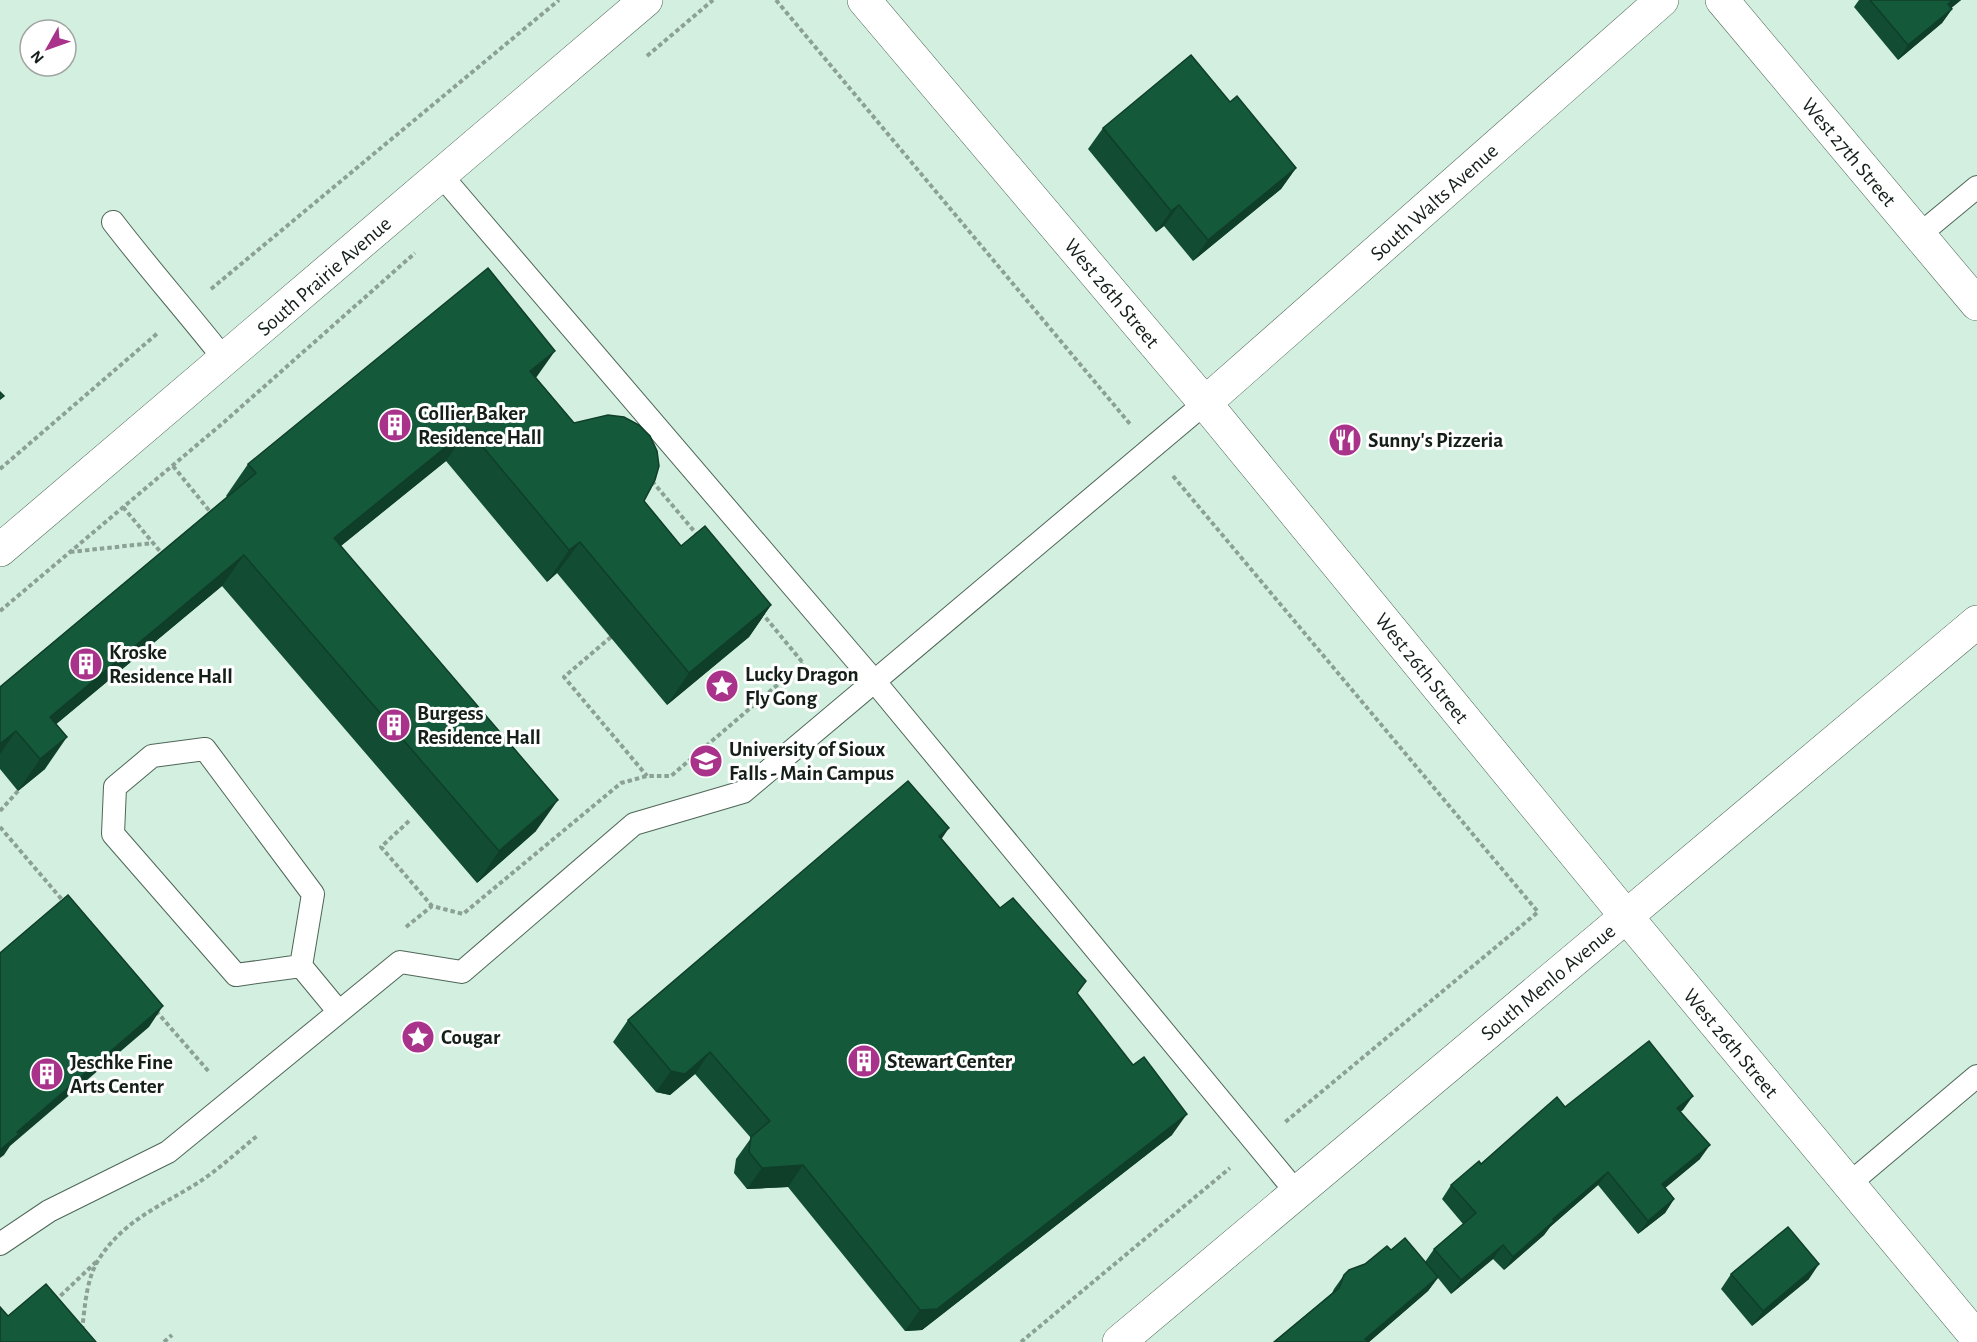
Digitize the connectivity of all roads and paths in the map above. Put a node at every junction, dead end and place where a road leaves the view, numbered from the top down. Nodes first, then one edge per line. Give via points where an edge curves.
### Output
1 (559, 0) edge
2 (646, 0) edge
3 (713, 0) edge
4 (864, 0) edge
5 (1662, 0) edge
6 (1722, 0) edge
7 (640, 61) dead end
8 (441, 175) junction
9 (1977, 187) edge
10 (113, 222) dead end
11 (1919, 235) junction
12 (416, 252) dead end
13 (1977, 304) edge
14 (185, 309) junction
15 (225, 360) junction
16 (1205, 404) junction
17 (173, 466) junction
18 (0, 469) edge
19 (123, 507) junction
20 (216, 520) edge
21 (153, 543) junction
22 (0, 550) edge
23 (70, 552) junction
24 (167, 560) edge
25 (0, 611) edge
26 (1977, 622) edge
27 (611, 637) dead end
28 (803, 663) dead end
29 (874, 682) junction
30 (647, 776) junction
31 (18, 791) dead end
32 (0, 811) edge
33 (410, 821) dead end
34 (0, 827) edge
35 (432, 906) junction
36 (69, 909) edge
37 (1626, 916) junction
38 (405, 928) dead end
39 (301, 966) junction
40 (154, 1008) edge
41 (339, 1012) junction
42 (1977, 1076) edge
43 (216, 1081) dead end
44 (257, 1136) dead end
45 (1849, 1184) junction
46 (1297, 1192) junction
47 (0, 1244) edge
48 (98, 1260) junction
49 (48, 1307) edge
50 (172, 1335) dead end
51 (84, 1336) edge
52 (1977, 1338) edge
53 (164, 1342) edge
54 (1119, 1342) edge

1 - 14 path
2 - 8 street, South Prairie Avenue
3 - 7 path
4 - 16 street, West 26th Street
5 - 16 street, South Walts Avenue
6 - 11 street, West 27th Street
8 - 15 street, South Prairie Avenue
8 - 29 lane
9 - 11 lane
10 - 14 lane
11 - 13 street, West 27th Street
12 - 17 path
14 - 15 lane
14 - 18 path
15 - 22 street, South Prairie Avenue
16 - 29 lane
16 - 37 street, West 26th Street
17 - 19 path
17 - 20 path
19 - 21 path
19 - 23 path
21 - 23 path
21 - 24 path
23 - 25 path
26 - 37 street, South Menlo Avenue
27 - 30 path via 564,677
28 - 30 path via 671,776
29 - 41 lane via 743,792 634,824 462,972 400,962
29 - 46 lane
30 - 35 path via 621,783 462,914
31 - 32 path
33 - 35 path via 381,847
34 - 36 path
35 - 38 path
37 - 45 street, West 26th Street
37 - 46 street, South Menlo Avenue
39 - 39 lane via 236,975 113,834 115,787 152,756 205,749 313,894
39 - 41 lane
40 - 43 path
41 - 47 lane via 168,1152 50,1211
42 - 45 lane
44 - 48 path via 198,1183 120,1231
45 - 52 street, West 26th Street
46 - 54 street, South Menlo Avenue
48 - 49 path
48 - 51 path via 88,1287
50 - 53 path

